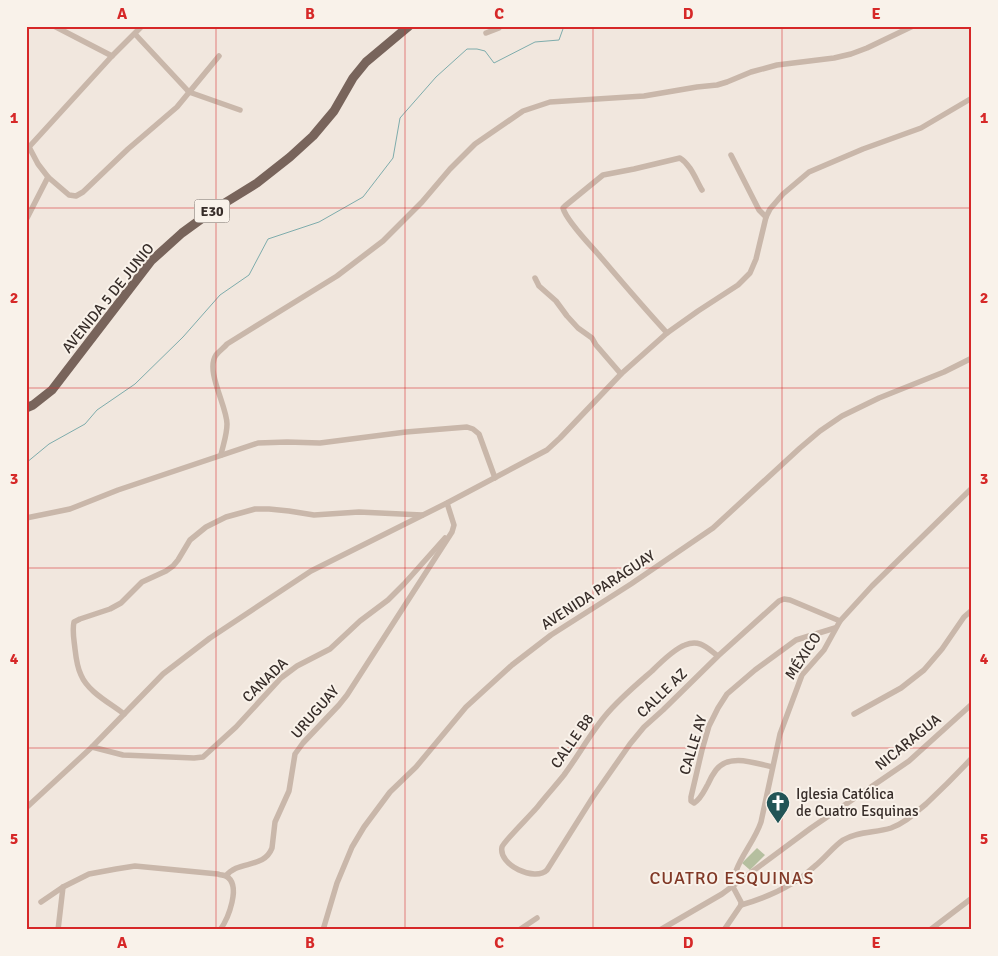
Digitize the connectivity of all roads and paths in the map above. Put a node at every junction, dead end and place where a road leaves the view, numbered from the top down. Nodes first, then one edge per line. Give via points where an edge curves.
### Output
1 (54, 26) edge
2 (142, 26) edge
3 (409, 26) edge
4 (474, 26) edge
5 (483, 26) edge
6 (500, 26) edge
7 (913, 26) edge
8 (486, 33) dead end
9 (135, 34) junction
10 (112, 56) junction
11 (219, 56) dead end
12 (189, 92) junction
13 (972, 98) edge
14 (240, 110) dead end
15 (28, 147) edge
16 (731, 155) dead end
17 (48, 176) junction
18 (702, 190) dead end
19 (766, 218) junction
20 (26, 220) edge
21 (535, 278) dead end
22 (667, 333) junction
23 (972, 358) edge
24 (620, 374) junction
25 (26, 408) edge
26 (221, 455) junction
27 (495, 478) junction
28 (972, 488) edge
29 (447, 503) junction
30 (422, 515) junction
31 (26, 518) edge
32 (452, 532) junction
33 (972, 610) edge
34 (840, 622) junction
35 (835, 628) junction
36 (718, 656) junction
37 (972, 704) edge
38 (124, 714) junction
39 (854, 714) dead end
40 (92, 747) junction
41 (972, 758) edge
42 (772, 767) junction
43 (26, 808) edge
44 (544, 874) joint
45 (226, 876) junction
46 (739, 881) junction
47 (63, 887) junction
48 (733, 887) junction
49 (972, 898) edge
50 (41, 902) dead end
51 (741, 905) junction
52 (537, 918) dead end
53 (58, 930) edge
54 (220, 930) edge
55 (323, 930) edge
56 (518, 930) edge
57 (660, 930) edge
58 (724, 930) edge
59 (930, 930) edge

1 - 10 street
2 - 9 street
3 - 25 main road, AVENIDA 5 DE JUNIO / E30 via 366,62 334,111 290,157 182,233 151,261 52,390
4 - 5 street
6 - 8 street
7 - 26 street via 851,54 777,65 717,85 644,96 550,102 523,111 476,144 383,241 337,276 227,344 215,356 212,365 227,423
9 - 10 street
9 - 12 street
10 - 15 street
11 - 12 street
12 - 14 street
12 - 17 street via 177,107 83,192 76,196 69,194
13 - 19 street via 921,128 809,172 783,194
15 - 17 street
16 - 19 street
17 - 20 street
18 - 22 street via 688,165 680,158 603,175 563,208 577,230
19 - 22 street via 750,273 738,285
21 - 24 street via 578,328 592,338
22 - 24 street
23 - 55 street, AVENIDA PARAGUAY via 868,403 820,431 713,528 632,584 551,634 512,665 466,707 416,767 390,792 364,827 337,883
24 - 27 street via 547,450
26 - 27 street via 258,443 320,443 467,427 479,434
26 - 31 street via 70,509
27 - 29 street
28 - 34 street, MÉXICO
29 - 30 street
29 - 32 street via 454,524
30 - 38 street via 311,572 210,638 163,674
30 - 38 street via 359,512 314,515 255,509 206,526 190,540 173,566 142,582 110,610 74,622 72,628 81,676 86,684
32 - 40 street, CANADA via 397,592 332,648 281,678 236,727 203,756 124,755
32 - 45 street, URUGUAY via 347,696 295,754 289,791 276,818 271,852 253,864 233,868
33 - 39 street via 924,670 901,688
34 - 35 street, MÉXICO
34 - 36 street, CALLE AZ via 784,599
35 - 42 street, MÉXICO via 824,650 802,675 780,734
35 - 42 street, CALLE AY via 796,640 727,694 710,726 691,801 694,803 700,799 723,763 739,760
36 - 44 street, CALLE AZ via 630,744
36 - 44 street, CALLE B8 via 695,642 680,647 605,716 562,777 501,848 506,861 512,866 528,874
37 - 46 street, NICARAGUA via 910,760
38 - 40 street
40 - 43 street
41 - 51 street via 907,820 887,829 848,837 798,880 769,896
42 - 46 street, MÉXICO via 758,831 736,871
45 - 47 street via 135,866 89,874
45 - 54 street via 233,889 229,914
46 - 48 street, NICARAGUA
47 - 50 street
47 - 53 street
48 - 51 street
48 - 57 street, NICARAGUA
49 - 59 street
51 - 58 street
52 - 56 street

